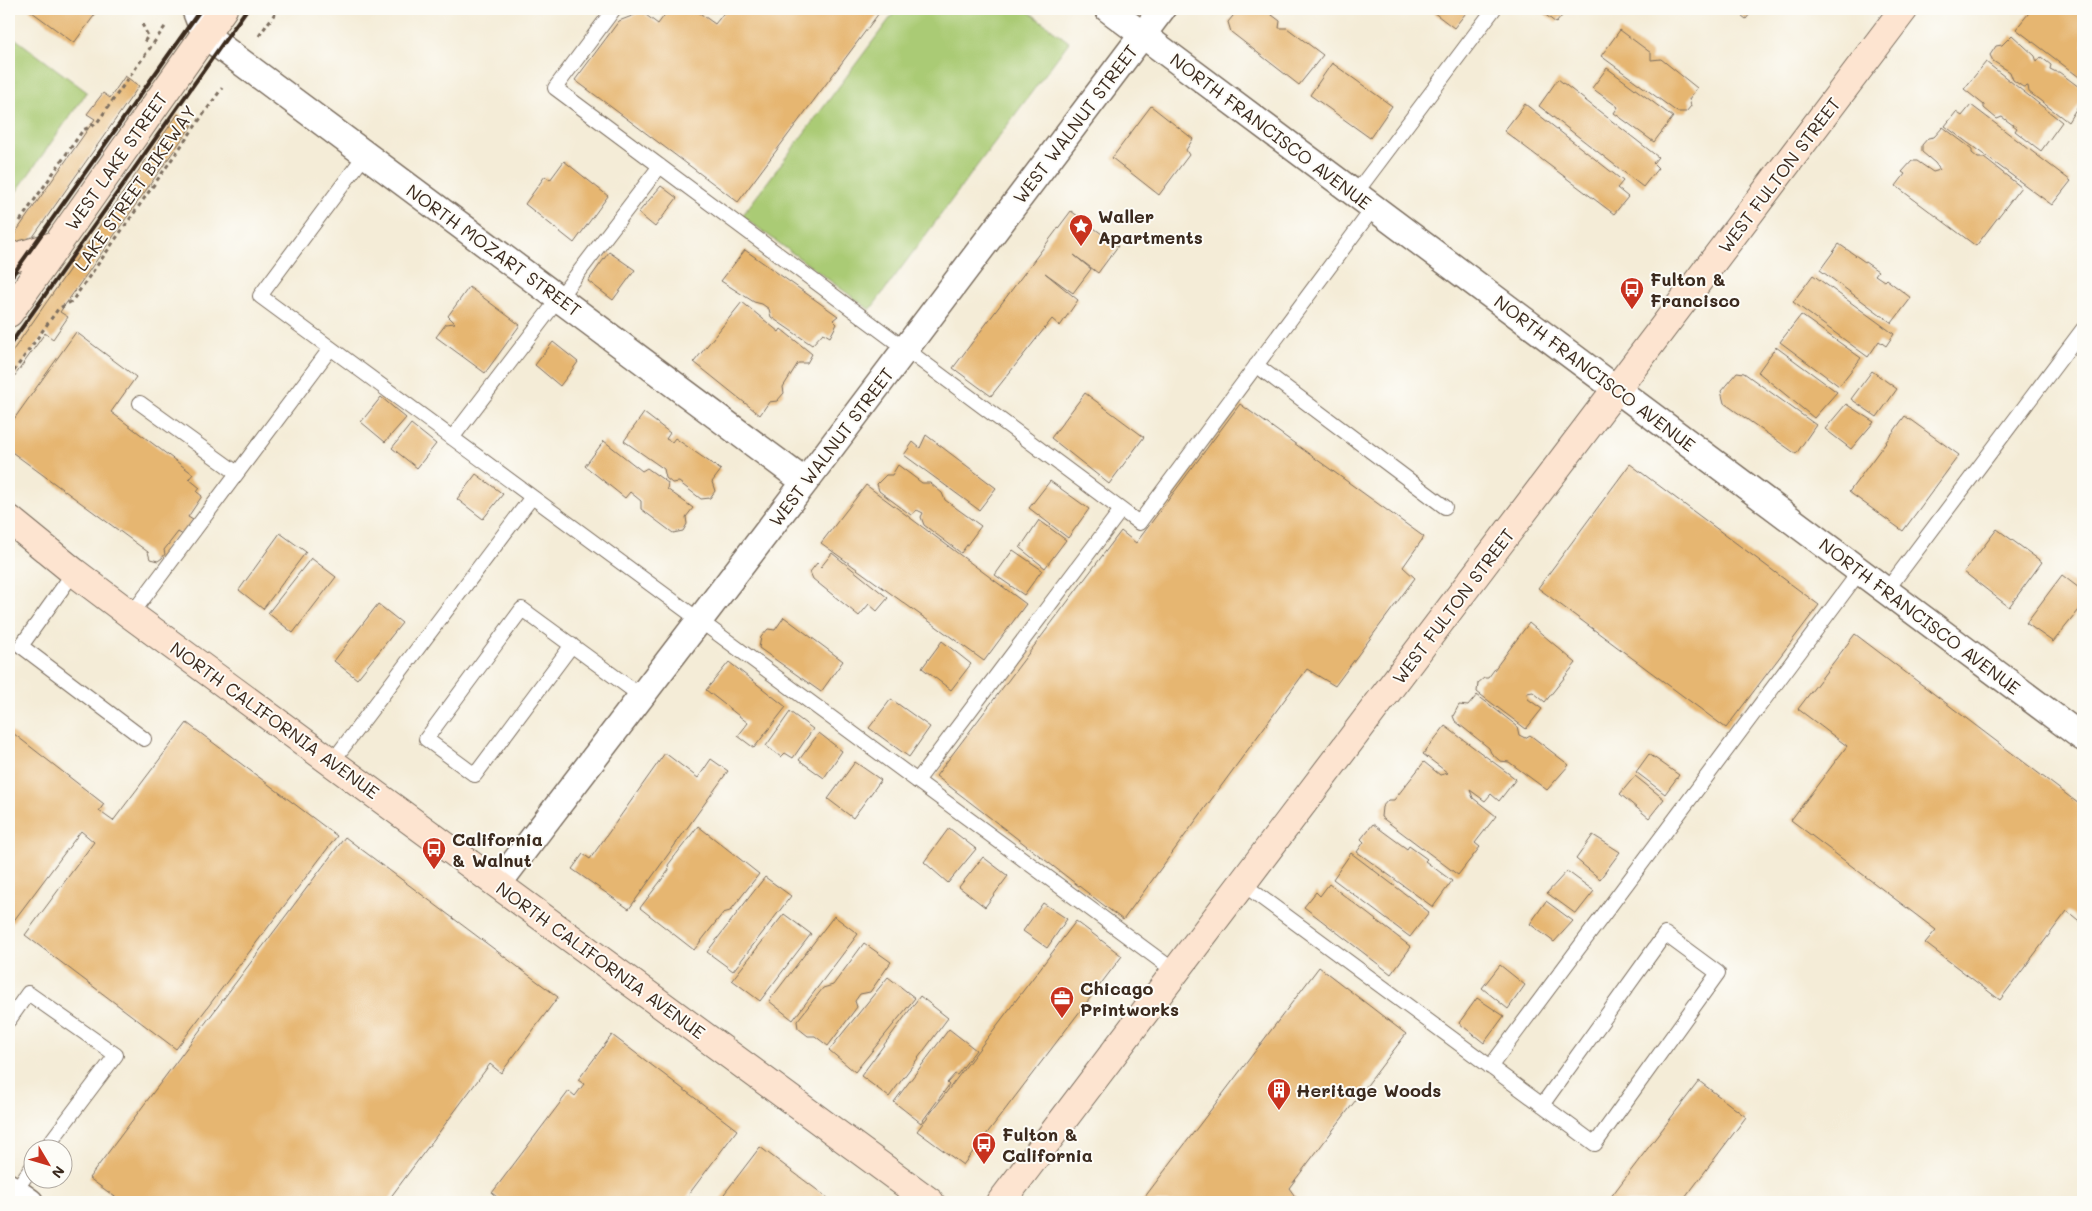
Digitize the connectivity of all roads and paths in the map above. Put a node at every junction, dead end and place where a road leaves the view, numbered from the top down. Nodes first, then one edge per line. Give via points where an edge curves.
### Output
1 (223, 9) edge
2 (278, 9) edge
3 (614, 9) edge
4 (1108, 9) edge
5 (1162, 9) edge
6 (1494, 9) edge
7 (1904, 9) edge
8 (184, 13) edge
9 (142, 24) dead end
10 (1142, 34) junction
11 (204, 35) junction
12 (144, 42) dead end
13 (240, 62) junction
14 (365, 155) junction
15 (660, 166) junction
16 (1364, 201) junction
17 (19, 222) dead end
18 (56, 245) junction
19 (9, 259) edge
20 (559, 298) junction
21 (9, 313) edge
22 (2083, 329) edge
23 (905, 348) junction
24 (330, 349) junction
25 (1256, 365) junction
26 (9, 378) edge
27 (1616, 390) junction
28 (140, 403) dead end
29 (452, 438) junction
30 (237, 473) junction
31 (805, 482) junction
32 (532, 497) junction
33 (1445, 507) dead end
34 (1121, 510) junction
35 (9, 520) edge
36 (1860, 571) junction
37 (74, 572) junction
38 (1886, 591) junction
39 (131, 615) junction
40 (700, 621) junction
41 (572, 645) junction
42 (641, 696) junction
43 (2083, 738) edge
44 (144, 739) dead end
45 (332, 762) junction
46 (917, 781) junction
47 (498, 884) junction
48 (1243, 884) junction
49 (1176, 972) junction
50 (9, 1020) edge
51 (1490, 1067) junction
52 (1542, 1105) junction
53 (54, 1138) edge
54 (930, 1202) edge
55 (1001, 1202) edge

1 - 11 street, WEST LAKE STREET
2 - 13 path, LAKE STREET BIKEWAY
3 - 15 lane via 555,88
4 - 10 street, NORTH FRANCISCO AVENUE
5 - 10 street, WEST WALNUT STREET
6 - 16 lane
7 - 27 street, WEST FULTON STREET
8 - 11 street
8 - 17 path via 96,124 83,130
9 - 12 path via 148,36
10 - 16 street, NORTH FRANCISCO AVENUE
10 - 23 street, WEST WALNUT STREET
11 - 13 street, NORTH MOZART STREET
11 - 18 street, WEST LAKE STREET
13 - 14 street, NORTH MOZART STREET
13 - 26 path, LAKE STREET BIKEWAY via 72,301 58,309
14 - 20 street, NORTH MOZART STREET
14 - 24 lane via 260,296
15 - 20 lane
15 - 23 lane
16 - 25 lane
16 - 27 street, NORTH FRANCISCO AVENUE
18 - 19 street
18 - 21 street, WEST LAKE STREET
20 - 29 lane
20 - 31 street, NORTH MOZART STREET
22 - 38 lane
23 - 31 street, WEST WALNUT STREET
23 - 34 lane
24 - 29 lane
24 - 30 lane
25 - 33 lane
25 - 34 lane via 1139,523
27 - 36 street, NORTH FRANCISCO AVENUE
27 - 48 street, WEST FULTON STREET
28 - 30 lane
29 - 32 lane
30 - 39 lane
31 - 40 street, WEST WALNUT STREET
32 - 40 lane
32 - 45 lane
34 - 46 lane
35 - 37 street, NORTH CALIFORNIA AVENUE
36 - 38 street, NORTH FRANCISCO AVENUE
36 - 51 lane
37 - 39 street, NORTH CALIFORNIA AVENUE
37 - 44 lane via 21,646
38 - 43 street, NORTH FRANCISCO AVENUE
39 - 45 street, NORTH CALIFORNIA AVENUE
40 - 42 street, WEST WALNUT STREET
40 - 46 lane
41 - 41 lane via 522,609 426,739 475,775
41 - 42 lane
42 - 47 street, WEST WALNUT STREET
45 - 47 street, NORTH CALIFORNIA AVENUE
46 - 49 lane
47 - 54 street, NORTH CALIFORNIA AVENUE
48 - 49 street, WEST FULTON STREET
48 - 51 lane
49 - 55 street, WEST FULTON STREET
50 - 53 lane via 28,992 116,1055
51 - 52 lane
52 - 52 lane via 1595,1144 1718,972 1665,934

